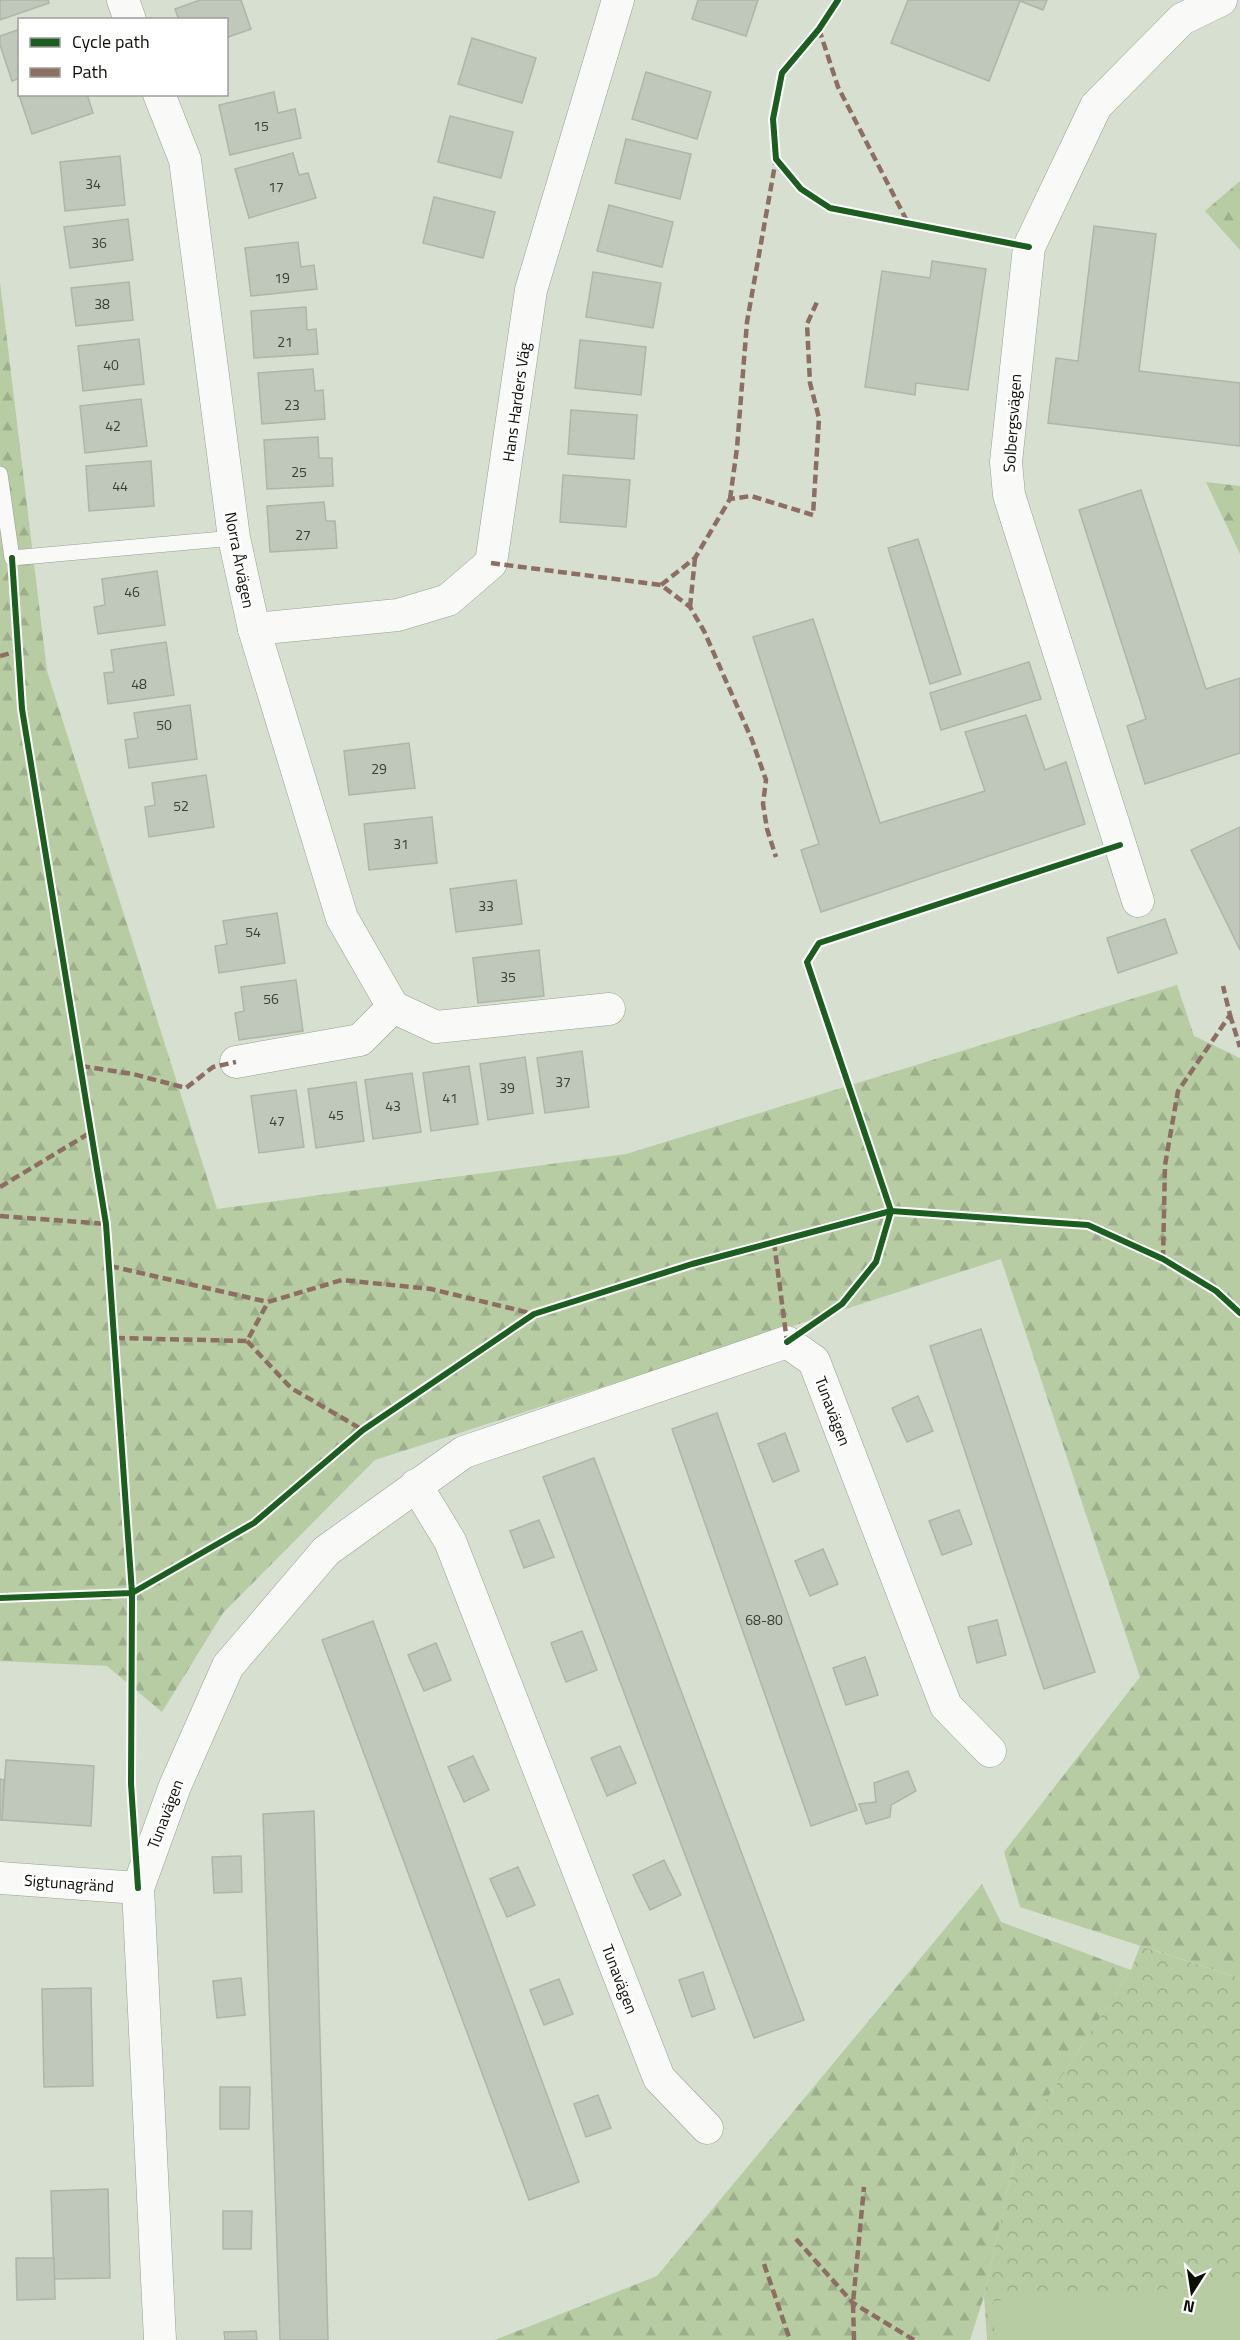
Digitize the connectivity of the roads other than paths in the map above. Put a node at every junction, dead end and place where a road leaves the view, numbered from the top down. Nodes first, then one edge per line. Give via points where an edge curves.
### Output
1 (123, 0) edge
2 (618, 0) edge
3 (1221, 0) edge
4 (129, 18) edge
5 (160, 96) edge
6 (0, 474) edge
7 (234, 538) junction
8 (254, 629) junction
9 (1138, 901) dead end
10 (393, 1006) junction
11 (609, 1009) dead end
12 (236, 1062) dead end
13 (416, 1485) junction
14 (990, 1751) dead end
15 (0, 1878) edge
16 (138, 1888) junction
17 (707, 2128) dead end
18 (160, 2340) edge

1 - 4 street
2 - 8 street, Hans Harders Väg via 531,290 491,563 448,600 398,615
3 - 9 street, Solbergsvägen via 1182,19 1096,106 1029,247 1006,462 1009,495
5 - 7 street, Norra Årvägen via 185,160
6 - 7 lane via 12,558
7 - 8 street, Norra Årvägen
8 - 10 street, Norra Årvägen via 342,918
10 - 11 street via 436,1027
10 - 12 street via 360,1040
13 - 14 street, Tunavägen via 464,1452 787,1341 814,1361 946,1706
13 - 16 street, Tunavägen via 326,1551 228,1666 175,1786
13 - 17 street, Tunavägen via 450,1540 659,2078
15 - 16 street, Sigtunagränd
16 - 18 street, Tunavägen

